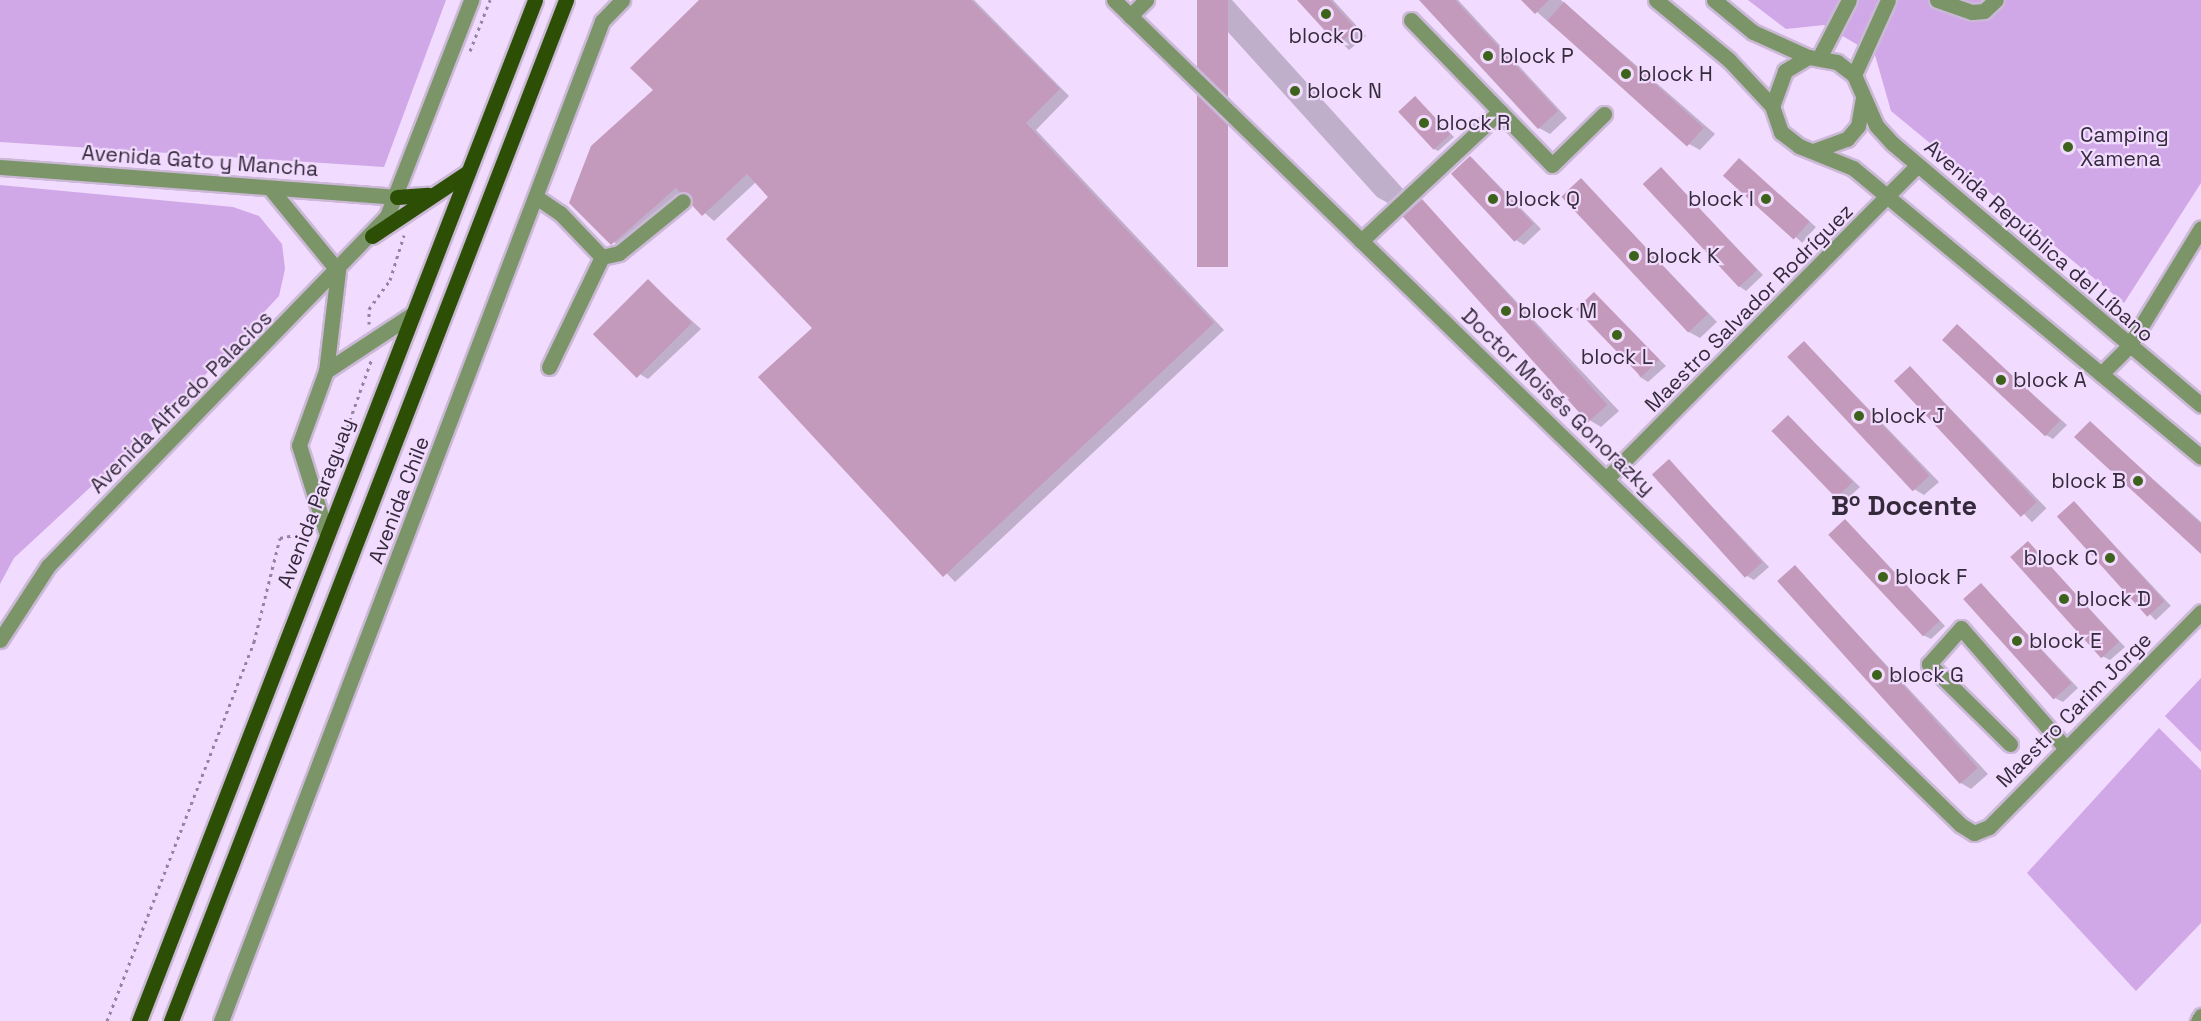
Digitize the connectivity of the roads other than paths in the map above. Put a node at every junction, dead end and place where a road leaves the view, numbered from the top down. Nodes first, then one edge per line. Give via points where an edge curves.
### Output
1 (471, 0) edge
2 (535, 0) edge
3 (566, 0) edge
4 (622, 0) edge
5 (1114, 0) edge
6 (1146, 0) edge
7 (1656, 0) edge
8 (1714, 0) edge
9 (1849, 0) edge
10 (1888, 0) edge
11 (1936, 0) edge
12 (1996, 0) edge
13 (1130, 16) junction
14 (1412, 20) dead end
15 (1814, 58) junction
16 (1854, 75) junction
17 (1863, 97) junction
18 (1772, 106) junction
19 (1500, 111) junction
20 (1604, 114) dead end
21 (1816, 150) junction
22 (1918, 165) junction
23 (0, 167) edge
24 (468, 172) junction
25 (270, 188) junction
26 (428, 195) junction
27 (397, 197) junction
28 (536, 197) junction
29 (1891, 197) junction
30 (683, 201) dead end
31 (2201, 228) edge
32 (372, 236) junction
33 (1361, 241) junction
34 (603, 257) junction
35 (338, 271) junction
36 (411, 315) junction
37 (2129, 346) junction
38 (549, 367) dead end
39 (326, 371) junction
40 (2101, 374) junction
41 (2201, 405) edge
42 (2201, 457) edge
43 (1607, 478) junction
44 (327, 535) junction
45 (2201, 612) edge
46 (0, 640) edge
47 (2010, 744) dead end
48 (2064, 746) junction
49 (1974, 833) joint
50 (2201, 1016) edge
51 (139, 1021) edge
52 (171, 1021) edge
53 (221, 1021) edge
54 (2198, 1021) edge

1 - 27 street, Avenida Alfredo Palacios
2 - 24 main road, Avenida Paraguay
3 - 52 main road
4 - 28 street, Avenida Chile via 602,21
5 - 13 street, Doctor Moisés Gonorazky
6 - 13 street
7 - 18 street via 1729,60
8 - 15 street via 1753,32
9 - 15 street
10 - 16 street
11 - 12 street via 1972,12 1984,11
13 - 33 street, Doctor Moisés Gonorazky
14 - 19 street
15 - 16 street via 1838,62
15 - 18 street via 1785,71
16 - 17 street
17 - 21 street via 1858,126 1847,139
17 - 22 street, Avenida República del Líbano via 1876,125
18 - 21 street via 1781,132
19 - 20 street via 1552,165
19 - 33 street
21 - 29 street via 1853,168
22 - 29 street, Maestro Salvador Rodríguez
22 - 37 street, Avenida República del Líbano
23 - 25 street, Avenida Gato y Mancha
24 - 26 main road
24 - 36 main road, Avenida Paraguay
25 - 27 street, Avenida Gato y Mancha
25 - 35 street
26 - 27 main road
26 - 32 main road
27 - 32 street, Avenida Alfredo Palacios
28 - 34 street via 560,213
28 - 53 street, Avenida Chile
29 - 40 street
29 - 43 street, Maestro Salvador Rodríguez
30 - 34 street via 619,253
31 - 37 street
32 - 35 street, Avenida Alfredo Palacios
33 - 43 street, Doctor Moisés Gonorazky
34 - 38 street
35 - 39 street
35 - 46 street, Avenida Alfredo Palacios via 48,566
36 - 39 street
36 - 44 main road, Avenida Paraguay
37 - 40 street
37 - 41 street, Avenida República del Líbano
39 - 44 street via 299,445
40 - 42 street
43 - 49 street, Doctor Moisés Gonorazky
44 - 51 main road, Avenida Paraguay
45 - 48 street, Maestro Carim Jorge
47 - 48 street via 1929,664 1961,628
48 - 49 street, Maestro Carim Jorge via 1989,827
50 - 54 street

